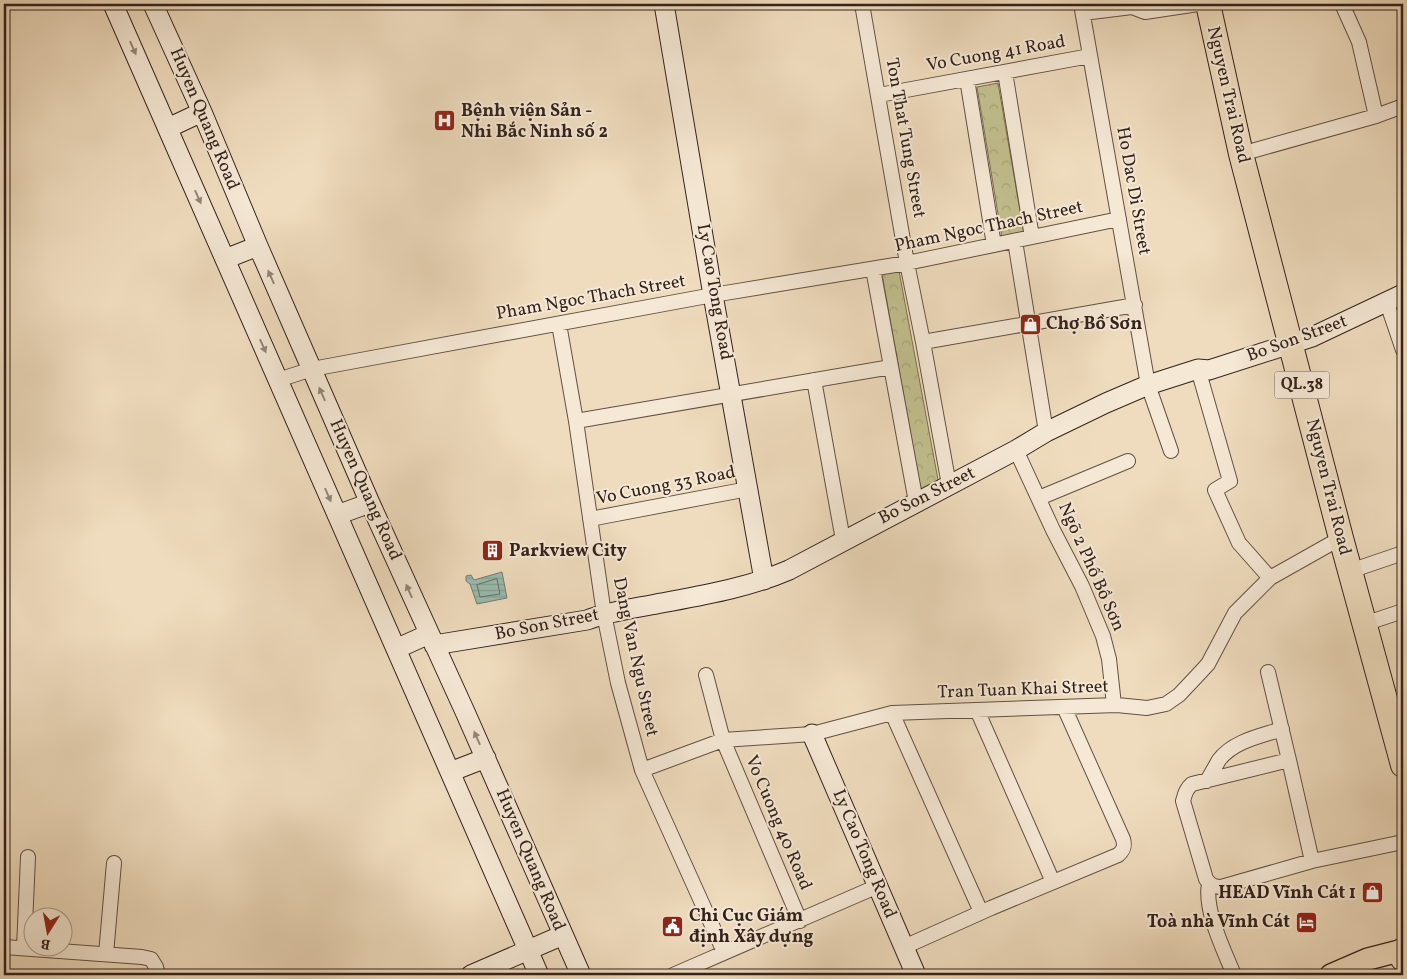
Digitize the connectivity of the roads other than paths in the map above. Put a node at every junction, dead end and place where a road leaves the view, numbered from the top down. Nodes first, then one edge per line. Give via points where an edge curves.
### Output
1 (113, 4) edge
2 (153, 4) edge
3 (664, 4) edge
4 (862, 4) edge
5 (1198, 4) edge
6 (1208, 4) edge
7 (1342, 4) edge
8 (1082, 8) edge
9 (1090, 56) junction
10 (1005, 72) junction
11 (967, 79) junction
12 (879, 95) junction
13 (1403, 106) edge
14 (202, 112) junction
15 (1376, 116) junction
16 (168, 128) junction
17 (1241, 154) junction
18 (1119, 220) junction
19 (1032, 237) junction
20 (1015, 241) junction
21 (994, 245) junction
22 (258, 246) junction
23 (225, 259) junction
24 (907, 263) junction
25 (873, 269) junction
26 (1403, 294) edge
27 (713, 295) junction
28 (1387, 303) junction
29 (1135, 305) junction
30 (1028, 322) junction
31 (559, 324) junction
32 (924, 342) junction
33 (1291, 344) junction
34 (1403, 350) edge
35 (891, 367) junction
36 (312, 369) junction
37 (1198, 369) junction
38 (278, 380) junction
39 (814, 380) junction
40 (1148, 385) junction
41 (731, 395) junction
42 (576, 421) junction
43 (1046, 432) junction
44 (1016, 450) junction
45 (1170, 451) dead end
46 (1128, 461) dead end
47 (949, 485) junction
48 (748, 489) junction
49 (1039, 498) junction
50 (916, 502) junction
51 (370, 503) junction
52 (337, 515) junction
53 (590, 519) junction
54 (1341, 538) junction
55 (843, 540) junction
56 (1403, 553) edge
57 (1350, 571) junction
58 (1270, 578) junction
59 (764, 580) junction
60 (1403, 612) edge
61 (604, 614) junction
62 (1364, 624) junction
63 (431, 640) junction
64 (398, 648) junction
65 (1268, 672) dead end
66 (706, 675) dead end
67 (1114, 705) junction
68 (1064, 706) junction
69 (977, 710) junction
70 (892, 713) junction
71 (1282, 729) junction
72 (812, 734) junction
73 (723, 740) junction
74 (486, 758) junction
75 (1289, 760) junction
76 (1403, 765) edge
77 (642, 770) junction
78 (450, 772) junction
79 (1207, 780) junction
80 (1403, 842) edge
81 (28, 858) dead end
82 (1312, 861) junction
83 (114, 863) dead end
84 (1053, 882) junction
85 (1209, 884) junction
86 (878, 886) junction
87 (26, 906) edge
88 (981, 912) junction
89 (800, 921) junction
90 (563, 935) junction
91 (4, 947) edge
92 (904, 947) junction
93 (22, 948) edge
94 (528, 950) junction
95 (1403, 950) edge
96 (72, 952) edge
97 (724, 952) junction
98 (106, 954) junction
99 (1403, 959) edge
100 (158, 975) edge
101 (471, 975) edge
102 (539, 975) edge
103 (581, 975) edge
104 (674, 975) edge
105 (916, 975) edge
106 (1234, 975) edge
107 (1331, 975) edge

1 -> 16 street, Huyen Quang Road
2 - 14 street, Huyen Quang Road
3 - 27 street, Ly Cao Tong Road
4 - 12 street, Ton That Tung Street
5 - 8 street via 1145,12 1132,6
6 - 17 highway, Nguyen Trai Road / QL.38
7 - 15 street via 1359,42
8 - 9 street, Ho Dac Di Street
9 - 10 street, Vo Cuong 41 Road
9 - 18 street, Ho Dac Di Street
10 - 11 street, Vo Cuong 41 Road
10 - 19 street
11 - 12 street, Vo Cuong 41 Road
11 - 21 street
12 - 24 street, Ton That Tung Street
13 - 15 street
14 - 16 street
14 - 22 street, Huyen Quang Road
15 - 17 street
16 -> 23 street, Huyen Quang Road
17 - 33 highway, Nguyen Trai Road / QL.38
18 - 19 street, Pham Ngoc Thach Street
18 - 29 street, Ho Dac Di Street
19 - 20 street, Pham Ngoc Thach Street
20 - 21 street, Pham Ngoc Thach Street
20 - 30 street
21 - 24 street, Pham Ngoc Thach Street
22 - 23 street
36 -> 22 street, Huyen Quang Road
23 -> 38 street, Huyen Quang Road
24 - 25 street, Pham Ngoc Thach Street
24 - 32 street, Ton That Tung Street
25 - 27 street, Pham Ngoc Thach Street
25 - 35 street
26 - 28 street, Bo Son Street
27 - 31 street, Pham Ngoc Thach Street
27 - 41 street, Ly Cao Tong Road
28 - 33 street, Bo Son Street
28 - 34 street
29 - 30 street
29 - 40 street, Ho Dac Di Street
30 - 32 street
30 - 43 street
31 - 36 street, Pham Ngoc Thach Street
31 - 42 street, Dang Van Ngu Street
32 - 47 street, Ton That Tung Street
33 - 37 street, Bo Son Street via 1209,370
33 - 54 highway, Nguyen Trai Road / QL.38
35 - 39 street
35 - 50 street
36 - 38 street, Pham Ngoc Thach Street
51 -> 36 street, Huyen Quang Road
37 - 40 street, Bo Son Street
37 - 58 street via 1230,481 1215,490 1239,543
38 -> 52 street, Huyen Quang Road
39 - 41 street
39 - 55 street
40 - 43 street, Bo Son Street
40 - 45 street, Ho Dac Di Street
41 - 42 street
41 - 48 street, Ly Cao Tong Road
42 - 53 street, Dang Van Ngu Street
43 - 44 street, Bo Son Street
44 - 47 street, Bo Son Street
44 - 49 street, Ngõ 2 Phố Bồ Sơn
46 - 49 street
47 - 50 street, Bo Son Street
48 - 53 street, Vo Cuong 33 Road
48 - 59 street, Ly Cao Tong Road
49 - 67 street, Ngõ 2 Phố Bồ Sơn via 1103,636
50 - 55 street, Bo Son Street
51 - 52 street
63 -> 51 street, Huyen Quang Road
52 - 64 street, Huyen Quang Road
53 - 61 street, Dang Van Ngu Street
54 - 57 highway, Nguyen Trai Road / QL.38
54 - 58 street, Tran Tuan Khai Street
55 - 59 street, Bo Son Street
56 - 57 street
57 - 62 highway, Nguyen Trai Road / QL.38
58 - 67 street, Tran Tuan Khai Street via 1235,613 1208,664 1179,695 1166,704 1147,708
59 - 61 street, Bo Son Street
60 - 62 street
61 - 63 street, Bo Son Street via 588,620
61 - 77 street, Dang Van Ngu Street via 618,683
62 - 76 highway, Nguyen Trai Road / QL.38
63 - 64 street, Bo Son Street
74 -> 63 street, Huyen Quang Road
64 - 78 street, Huyen Quang Road
65 - 71 street
66 - 73 street, Vo Cuong 40 Road
67 - 68 street, Tran Tuan Khai Street
68 - 69 street, Tran Tuan Khai Street
68 - 84 street via 1124,844 1118,855
69 - 70 street, Tran Tuan Khai Street
69 - 84 street
70 - 72 street, Tran Tuan Khai Street
70 - 88 street
71 - 75 street
71 - 79 street via 1230,750
72 - 73 street, Tran Tuan Khai Street
72 - 86 street, Ly Cao Tong Road
73 - 77 street, Tran Tuan Khai Street
73 - 89 street, Vo Cuong 40 Road
74 - 78 street
74 - 90 street, Huyen Quang Road
75 - 79 street
75 - 82 street
77 - 97 street, Dang Van Ngu Street
78 - 94 street, Huyen Quang Road
79 - 85 street via 1192,784 1183,802
80 - 82 street
81 - 87 street
82 - 85 street via 1221,887
83 - 98 street
84 - 88 street
85 - 106 street via 1208,900
86 - 89 street
86 - 92 street, Ly Cao Tong Road
88 - 92 street
89 - 97 street
90 - 94 street
90 - 103 street, Huyen Quang Road
91 - 93 street
92 - 105 street, Ly Cao Tong Road
94 - 101 street
94 - 102 street, Huyen Quang Road
95 - 99 highway
95 - 107 main road via 1368,959
96 - 98 street
97 - 104 street
98 - 100 street via 151,959

